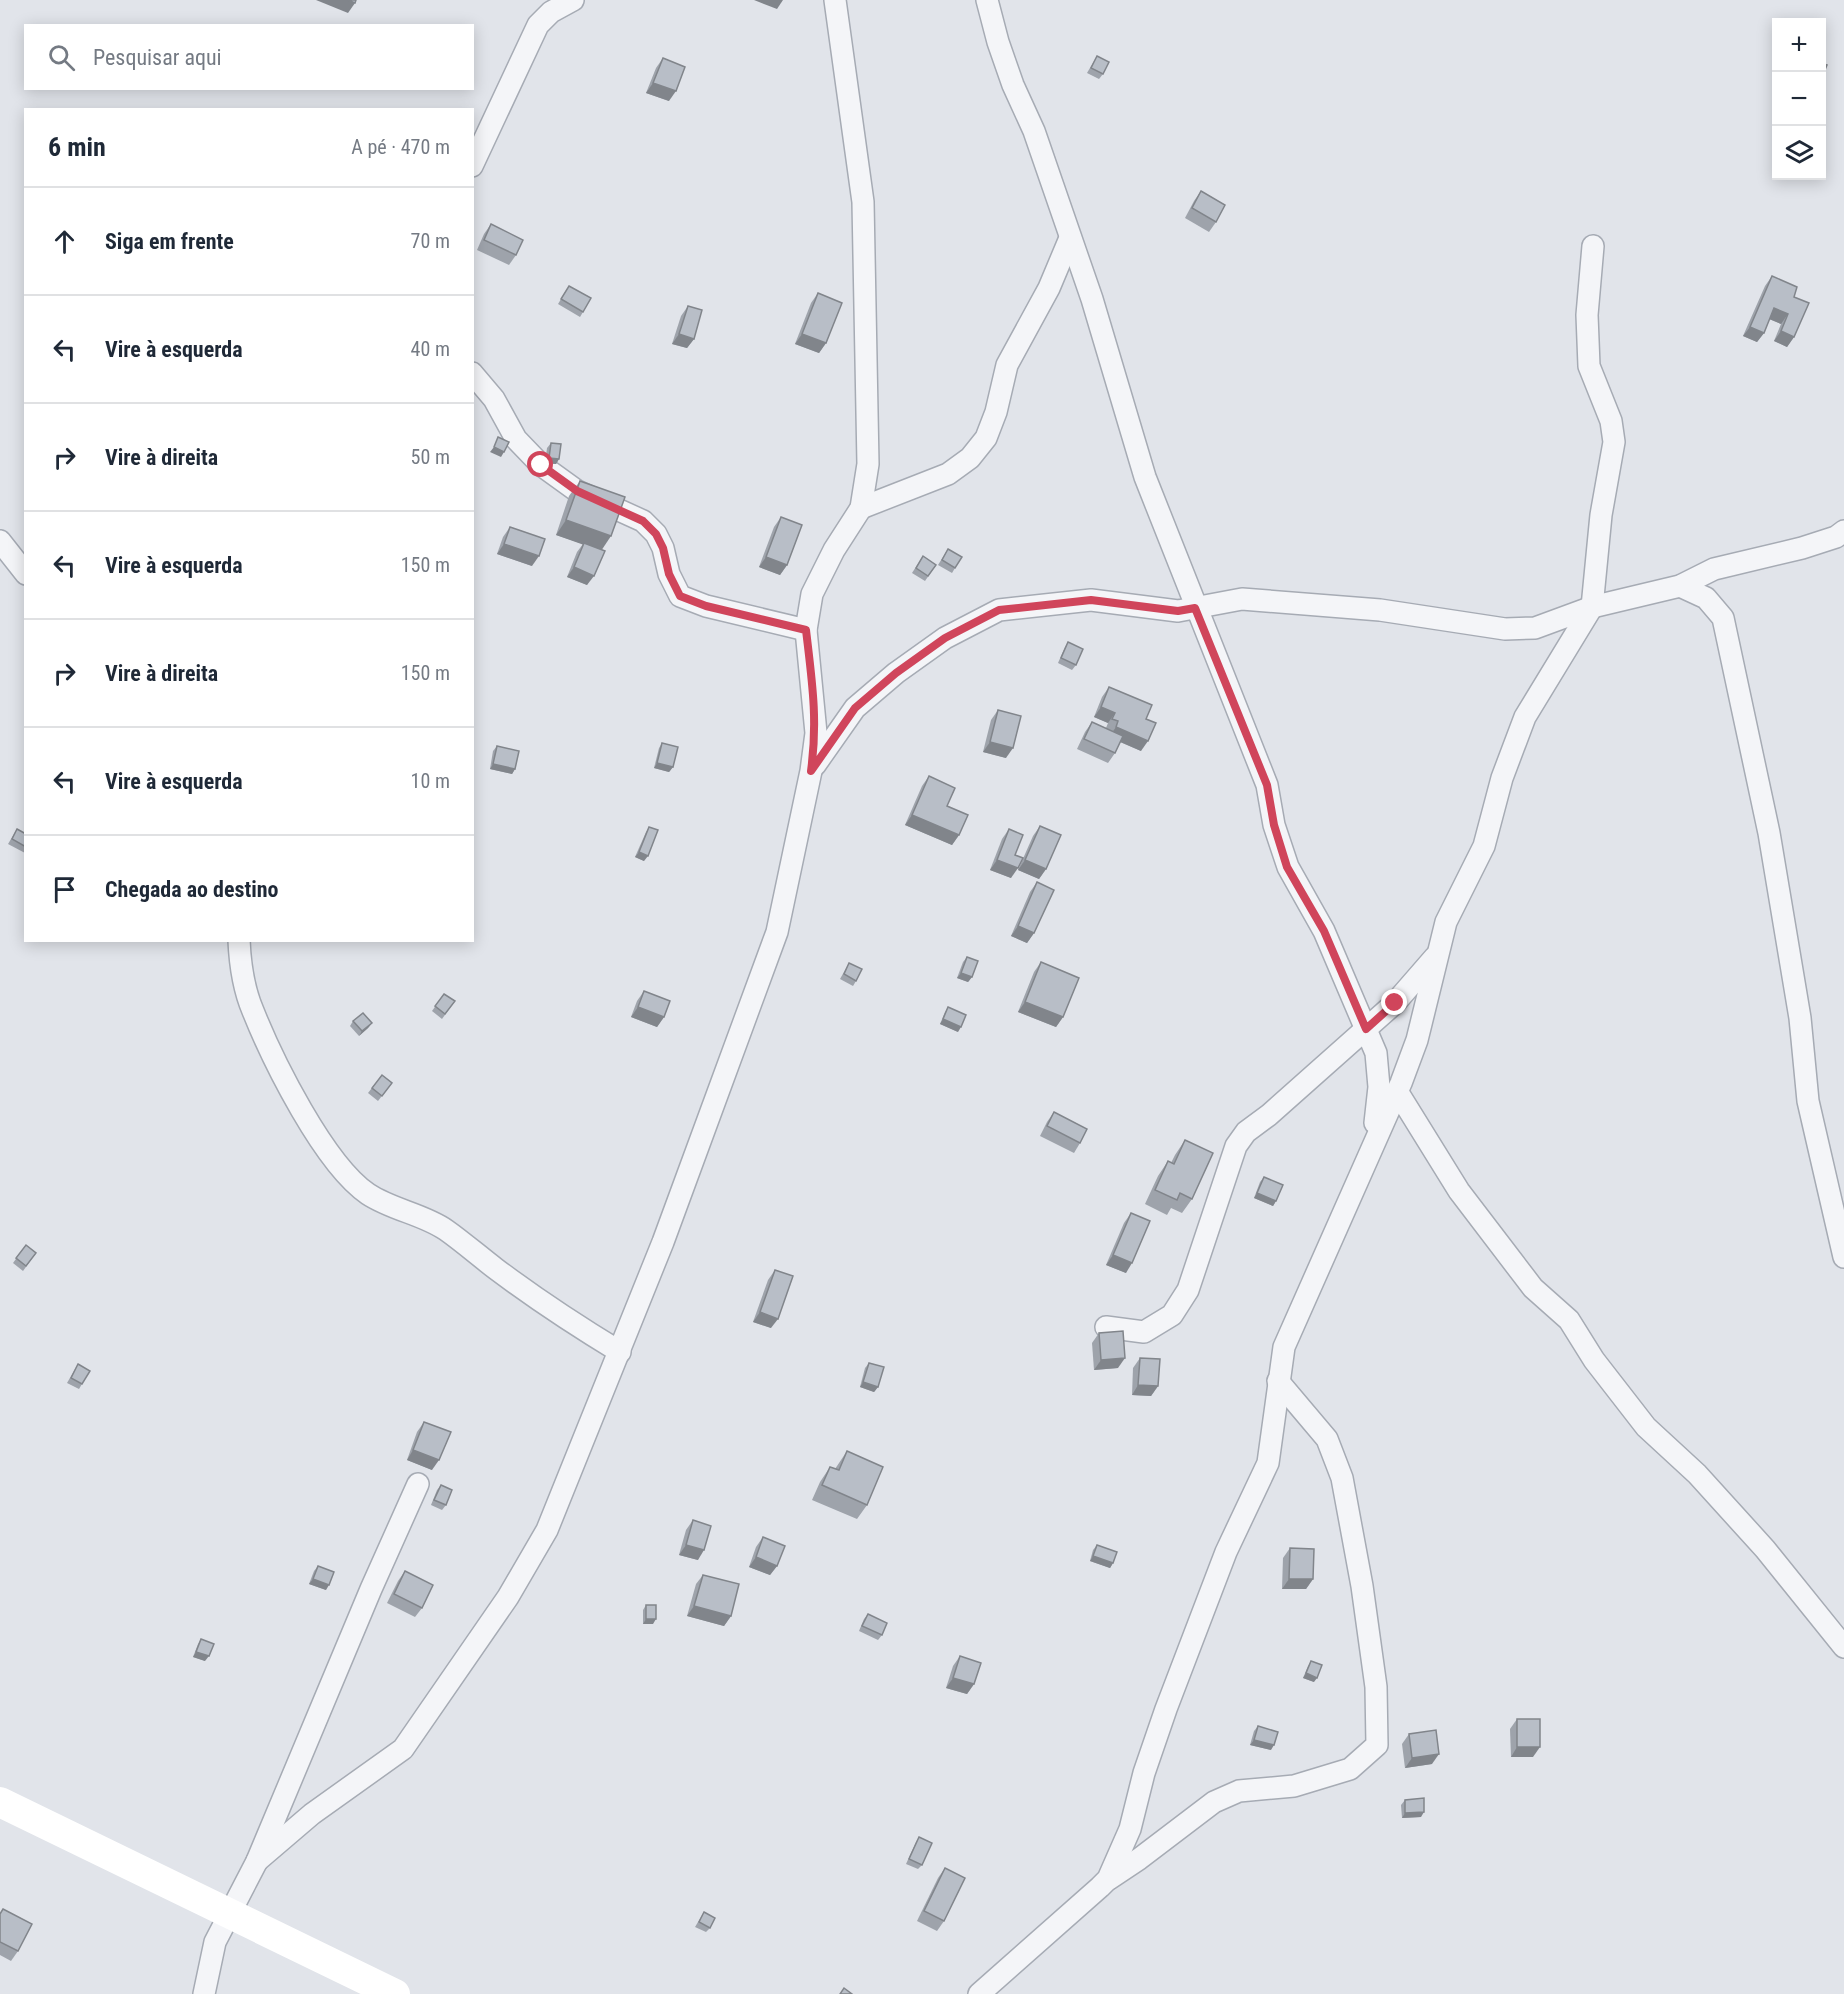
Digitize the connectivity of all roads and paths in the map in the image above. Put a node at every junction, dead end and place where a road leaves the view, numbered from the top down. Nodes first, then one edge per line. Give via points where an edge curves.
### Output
1 (573, 0) edge
2 (835, 0) edge
3 (987, 0) edge
4 (474, 162) edge
5 (1070, 238) junction
6 (1593, 246) dead end
7 (474, 375) edge
8 (861, 507) junction
9 (1844, 531) edge
10 (0, 541) edge
11 (24, 571) edge
12 (1680, 586) junction
13 (1592, 607) junction
14 (1195, 608) junction
15 (806, 630) junction
16 (811, 771) junction
17 (239, 942) edge
18 (1437, 954) junction
19 (1366, 1029) junction
20 (1397, 1091) junction
21 (1374, 1140) junction
22 (1844, 1257) edge
23 (1106, 1327) dead end
24 (621, 1352) junction
25 (1278, 1381) junction
26 (418, 1484) dead end
27 (1844, 1647) edge
28 (0, 1802) edge
29 (257, 1861) junction
30 (1108, 1879) junction
31 (195, 1897) junction
32 (231, 1914) junction
33 (215, 1942) junction
34 (204, 1994) edge
35 (395, 1994) edge
36 (979, 1994) edge

1 - 4 street via 551,12 538,25
2 - 8 street via 862,202 868,464
3 - 5 street via 998,42 1034,131
5 - 8 street via 1049,288 1007,365 986,438 970,458 948,474
5 - 14 street via 1146,477
6 - 13 street via 1587,315 1589,366 1611,421 1614,442 1601,515
7 - 15 street via 494,399 516,439 541,465 577,491 643,521 656,534 680,596
8 - 15 street via 812,594
9 - 12 street via 1802,548 1714,569
10 - 11 street
12 - 13 street
12 - 22 street via 1706,598 1723,618 1769,833 1800,1018 1808,1101
13 - 14 street via 1535,628 1505,629 1380,610 1242,599
13 - 18 street via 1525,717 1502,778 1484,846 1446,922
14 - 16 street via 1178,611 1091,600 999,610 945,638 855,708
14 - 19 street via 1267,785 1287,867 1324,931
15 - 16 street via 816,705
16 - 24 street via 777,932
17 - 24 street via 252,1010 290,1087 346,1175 375,1197 447,1230 560,1316
18 - 19 street via 1395,1003
18 - 20 street via 1417,1040
19 - 21 street via 1377,1053 1379,1087
19 - 23 street via 1246,1132 1236,1146 1188,1290 1172,1315 1144,1332
20 - 21 street
20 - 27 street via 1459,1191 1533,1288 1569,1320 1594,1360 1646,1427 1697,1474 1765,1549
21 - 25 street via 1284,1347
24 - 29 street via 547,1530 508,1597 403,1749 312,1814
25 - 30 street via 1268,1463 1226,1552 1144,1773 1130,1829
25 - 30 street via 1327,1439 1342,1478 1376,1687 1377,1745 1350,1769 1294,1786 1239,1791 1214,1802
26 - 29 street
28 - 31 street
29 - 32 street
30 - 36 street
31 - 32 street
31 - 33 street via 204,1909
32 - 33 street
32 - 35 street
33 - 34 street

